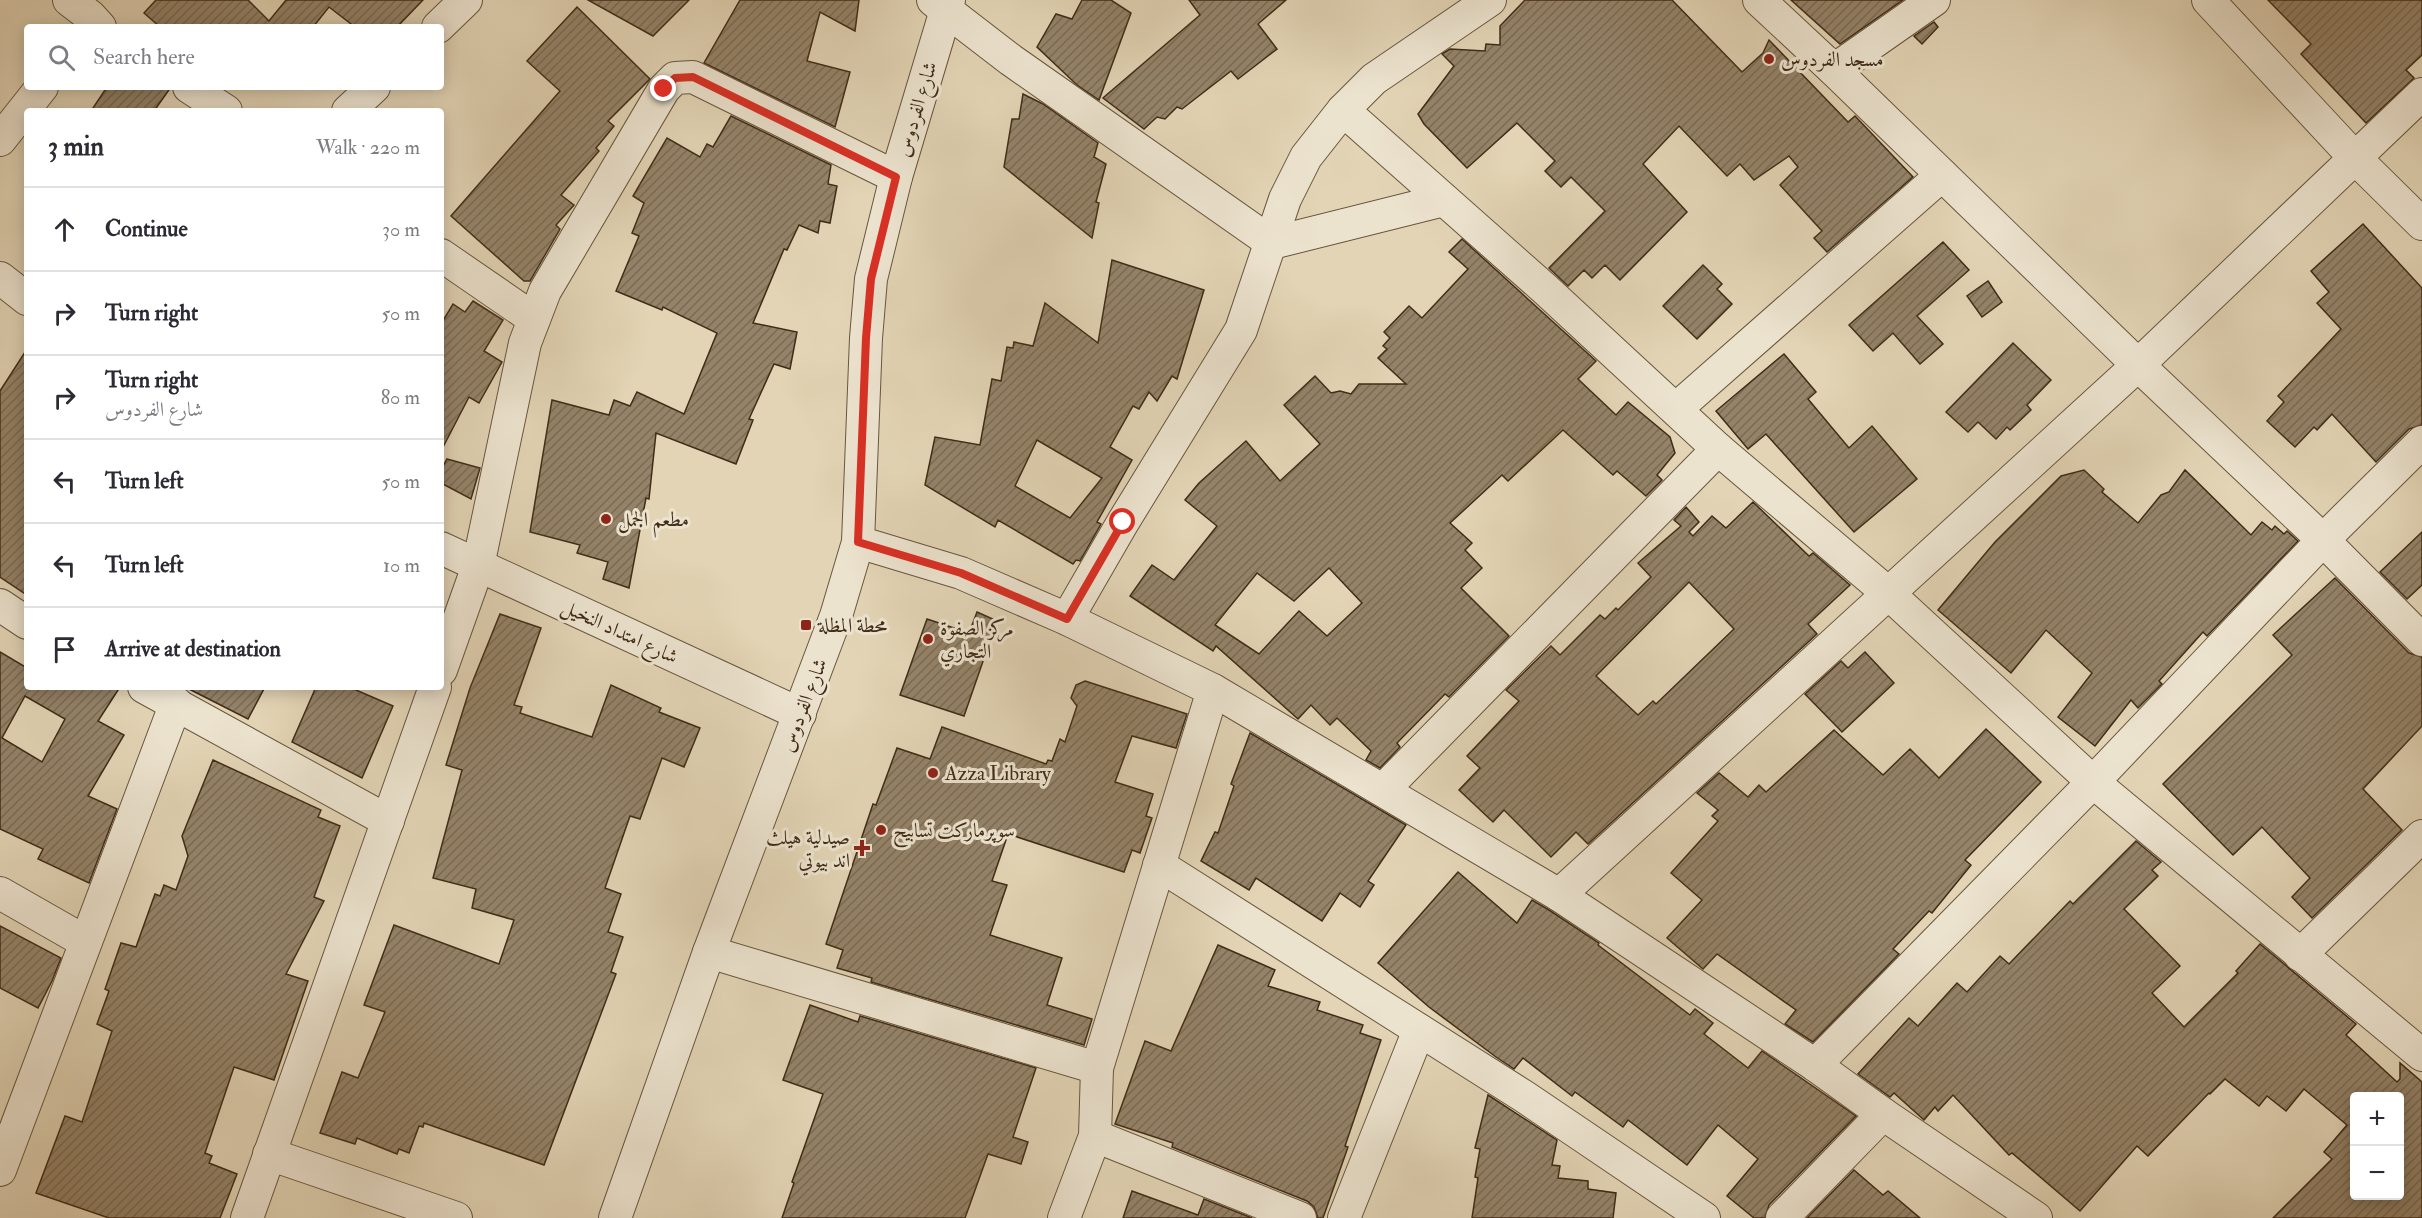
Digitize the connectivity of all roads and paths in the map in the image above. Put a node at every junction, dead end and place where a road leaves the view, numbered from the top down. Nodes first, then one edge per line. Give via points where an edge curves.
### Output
1 (466, 0) edge
2 (1490, 0) edge
3 (1759, 0) edge
4 (1934, 0) edge
5 (2208, 0) edge
6 (943, 3) edge
7 (441, 24) edge
8 (1834, 70) junction
9 (40, 90) edge
10 (194, 90) edge
11 (371, 90) edge
12 (2422, 94) edge
13 (25, 108) edge
14 (221, 108) edge
15 (351, 108) edge
16 (24, 110) edge
17 (1343, 110) junction
18 (0, 140) edge
19 (2355, 158) junction
20 (1942, 175) junction
21 (896, 177) junction
22 (1444, 200) junction
23 (2422, 224) edge
24 (1272, 243) junction
25 (444, 257) edge
26 (0, 278) edge
27 (24, 297) edge
28 (534, 319) junction
29 (2138, 365) junction
30 (1676, 409) junction
31 (2422, 442) edge
32 (1718, 449) junction
33 (2323, 540) junction
34 (858, 542) junction
35 (444, 549) edge
36 (478, 566) junction
37 (1889, 594) junction
38 (0, 605) edge
39 (1067, 619) junction
40 (24, 622) edge
41 (2422, 640) edge
42 (444, 662) edge
43 (150, 690) edge
44 (434, 690) edge
45 (1213, 690) junction
46 (176, 703) junction
47 (800, 714) junction
48 (2093, 782) junction
49 (1383, 790) junction
50 (388, 821) junction
51 (2422, 837) edge
52 (1159, 865) junction
53 (0, 893) edge
54 (1559, 895) junction
55 (84, 941) junction
56 (709, 952) junction
57 (2300, 955) junction
58 (1419, 1030) junction
59 (2422, 1055) edge
60 (1815, 1065) junction
61 (1097, 1068) junction
62 (1882, 1114) junction
63 (1095, 1136) junction
64 (269, 1154) junction
65 (0, 1170) edge
66 (247, 1218) edge
67 (456, 1218) edge
68 (615, 1218) edge
69 (1064, 1218) edge
70 (1300, 1218) edge
71 (1344, 1218) edge
72 (1704, 1218) edge
73 (1782, 1218) edge
74 (2036, 1218) edge

1 - 7 street
2 - 17 street via 1374,79
3 - 8 street
4 - 8 street
5 - 19 street
6 - 21 street, شارع الفردوس
6 - 24 street via 1011,60
8 - 20 street
9 - 13 street
10 - 14 street
11 - 15 street
12 - 19 street
16 - 18 street
17 - 22 street
17 - 24 street via 1306,157 1285,199
19 - 23 street
19 - 29 street
20 - 29 street
20 - 30 street
21 - 28 street via 693,77 675,78 664,89 545,291
21 - 34 street, شارع الفردوس via 871,279
22 - 24 street
22 - 30 street
24 - 39 street via 1241,330
25 - 28 street
26 - 27 street
28 - 36 street via 525,343
29 - 33 street
29 - 37 street
30 - 32 street
31 - 33 street
32 - 37 street
32 - 49 street
33 - 41 street
33 - 48 street
34 - 39 street via 961,573
34 - 47 street, شارع الفردوس
35 - 36 street, شارع امتداد النخيل
36 - 42 street
36 - 47 street, شارع امتداد النخيل
37 - 48 street
37 - 54 street
38 - 40 street
39 - 45 street
43 - 46 street
44 - 50 street
45 - 49 street
45 - 52 street
46 - 50 street
46 - 55 street
47 - 56 street, شارع الفردوس
48 - 57 street
48 - 60 street
49 - 54 street
50 - 64 street
51 - 57 street
52 - 58 street
52 - 61 street
53 - 55 street
54 - 60 street
55 - 65 street
56 - 61 street
56 - 68 street, شارع الفردوس
57 - 59 street
58 - 71 street
58 - 72 street
60 - 62 street
61 - 63 street
62 - 73 street
62 - 74 street
63 - 69 street
63 - 70 street
64 - 66 street
64 - 67 street

